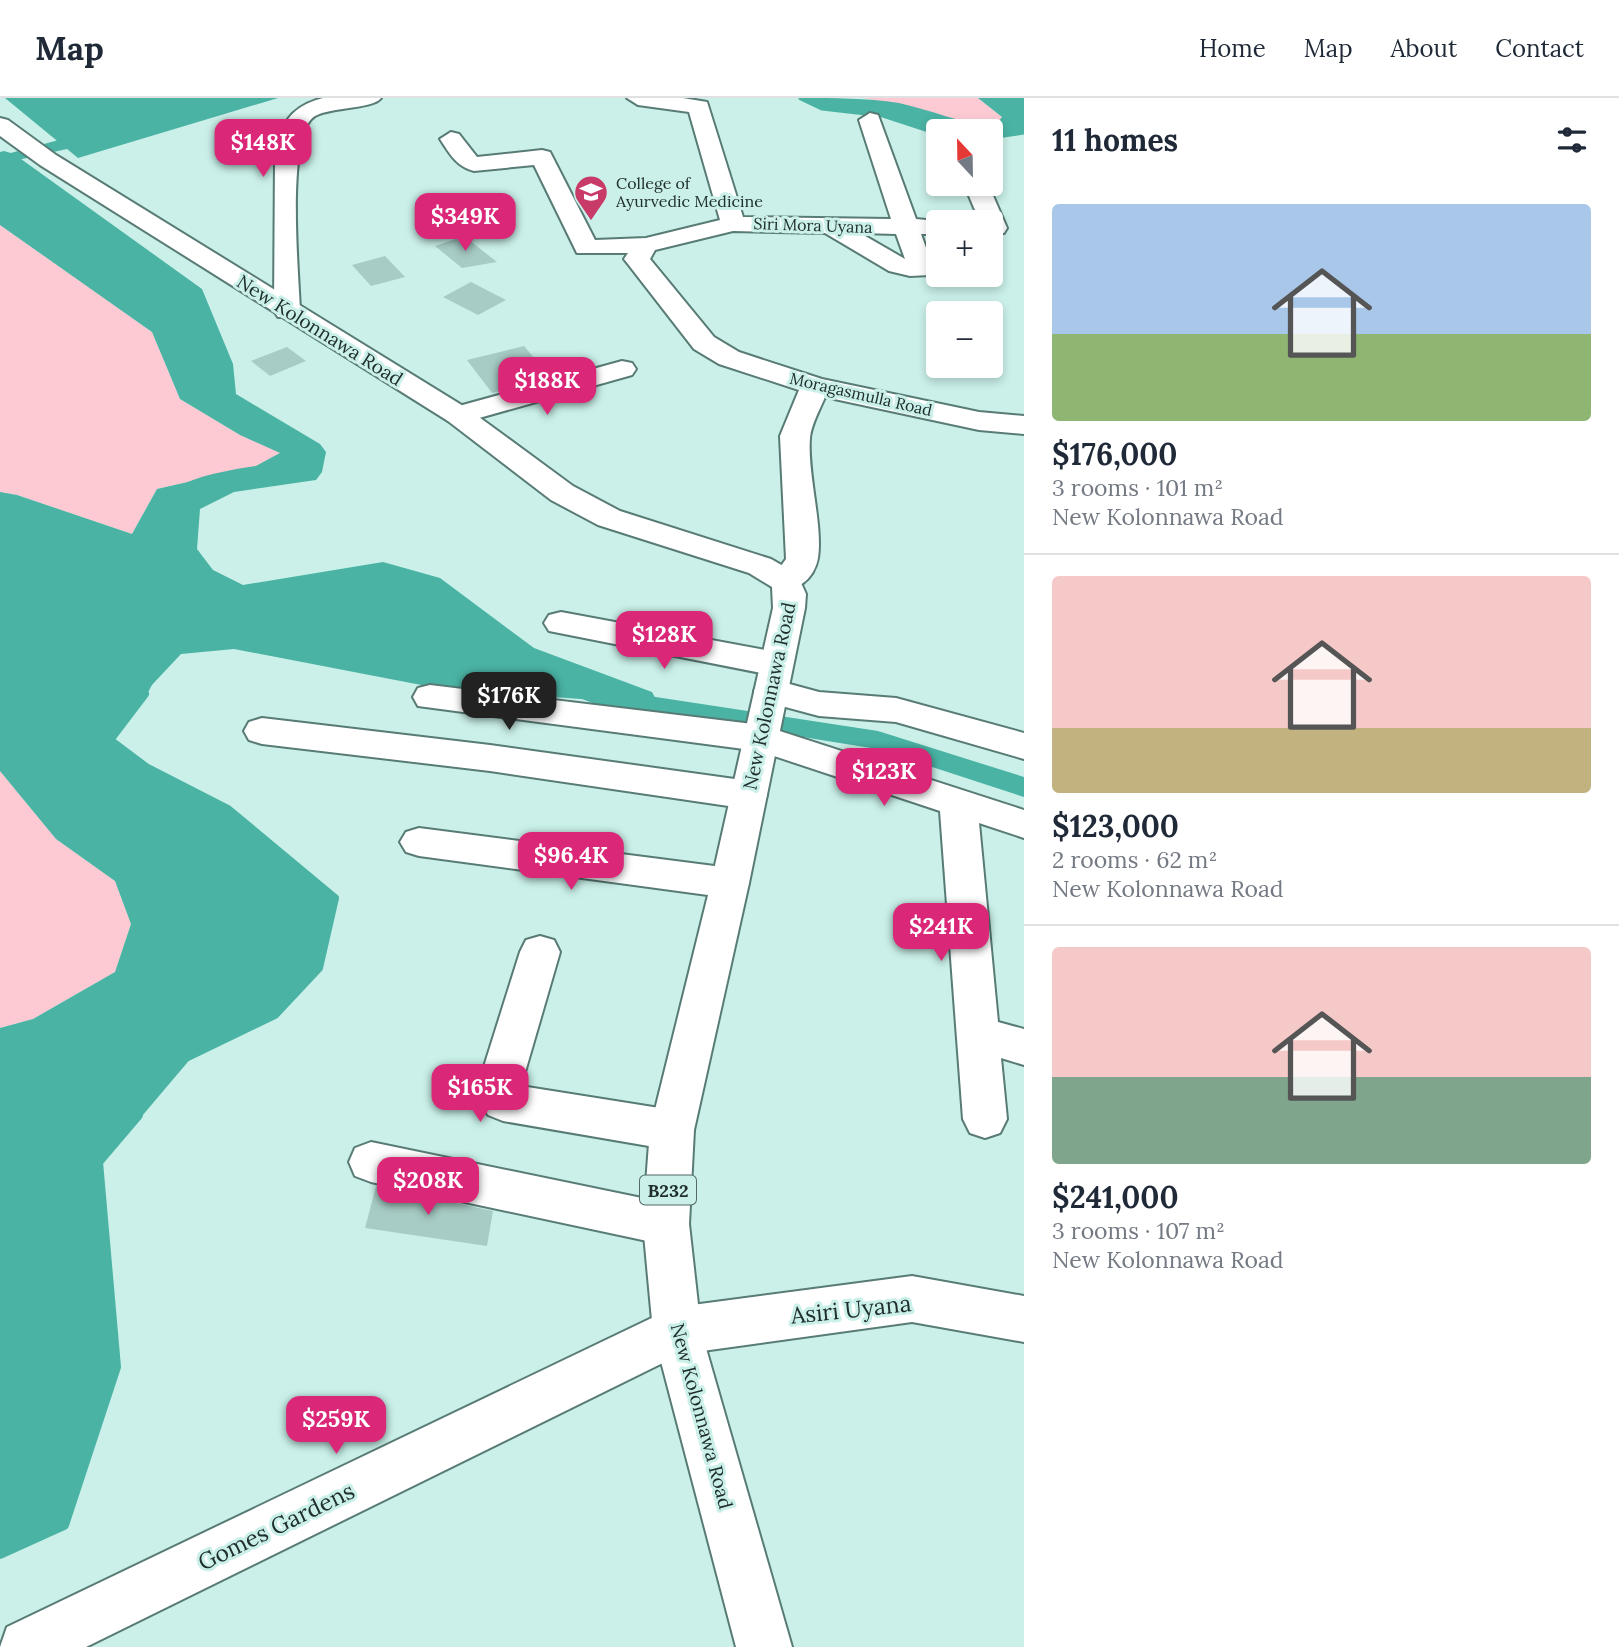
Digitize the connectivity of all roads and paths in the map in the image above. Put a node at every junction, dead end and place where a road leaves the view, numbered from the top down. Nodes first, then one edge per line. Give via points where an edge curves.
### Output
1 (370, 98) edge
2 (638, 98) edge
3 (338, 99) edge
4 (870, 120) dead end
5 (6, 130) edge
6 (451, 139) dead end
7 (733, 224) junction
8 (907, 227) junction
9 (926, 227) edge
10 (832, 228) junction
11 (646, 245) junction
12 (287, 311) junction
13 (622, 369) dead end
14 (814, 386) junction
15 (458, 415) junction
16 (1024, 425) edge
17 (786, 582) junction
18 (561, 623) dead end
19 (430, 697) dead end
20 (768, 704) junction
21 (262, 730) dead end
22 (1024, 747) edge
23 (749, 795) junction
24 (958, 802) junction
25 (1024, 824) edge
26 (419, 842) dead end
27 (730, 883) junction
28 (540, 952) dead end
29 (978, 1034) junction
30 (1024, 1047) edge
31 (985, 1119) dead end
32 (672, 1130) junction
33 (371, 1162) dead end
34 (666, 1224) junction
35 (1024, 1319) edge
36 (677, 1331) junction
37 (27, 1647) edge
38 (764, 1647) edge

1 - 3 street
2 - 7 street via 699,107
3 - 12 street via 304,114 292,131 285,167
4 - 8 street
5 - 12 street, New Kolonnawa Road
6 - 11 street, Siri Mora Uyana via 474,164 542,157 586,248
7 - 10 street, Siri Mora Uyana via 775,222
7 - 11 street, Siri Mora Uyana
8 - 9 street, Siri Mora Uyana
8 - 10 street, Siri Mora Uyana
8 - 10 street via 921,270 891,261
11 - 14 street, Moragasmulla Road via 637,259 704,343 729,358
12 - 15 street, New Kolonnawa Road
13 - 15 street
14 - 16 street, Moragasmulla Road via 979,421
14 - 17 street via 795,436 802,559
15 - 17 street, New Kolonnawa Road via 562,493 609,517 760,566
17 - 20 street, New Kolonnawa Road / B232 via 789,608
18 - 20 street
19 - 20 street
20 - 22 street via 896,710
20 - 23 street, New Kolonnawa Road / B232
20 - 24 street
21 - 23 street
23 - 27 street, New Kolonnawa Road / B232
24 - 25 street
24 - 29 street
26 - 27 street
27 - 32 street, New Kolonnawa Road / B232
28 - 32 street via 498,1092 503,1102
29 - 30 street
29 - 31 street
32 - 34 street, New Kolonnawa Road / B232
33 - 34 street
34 - 36 street, New Kolonnawa Road / B232
35 - 36 street, Asiri Uyana via 912,1299
36 - 37 street, Gomes Gardens
36 - 38 street, New Kolonnawa Road / B232

